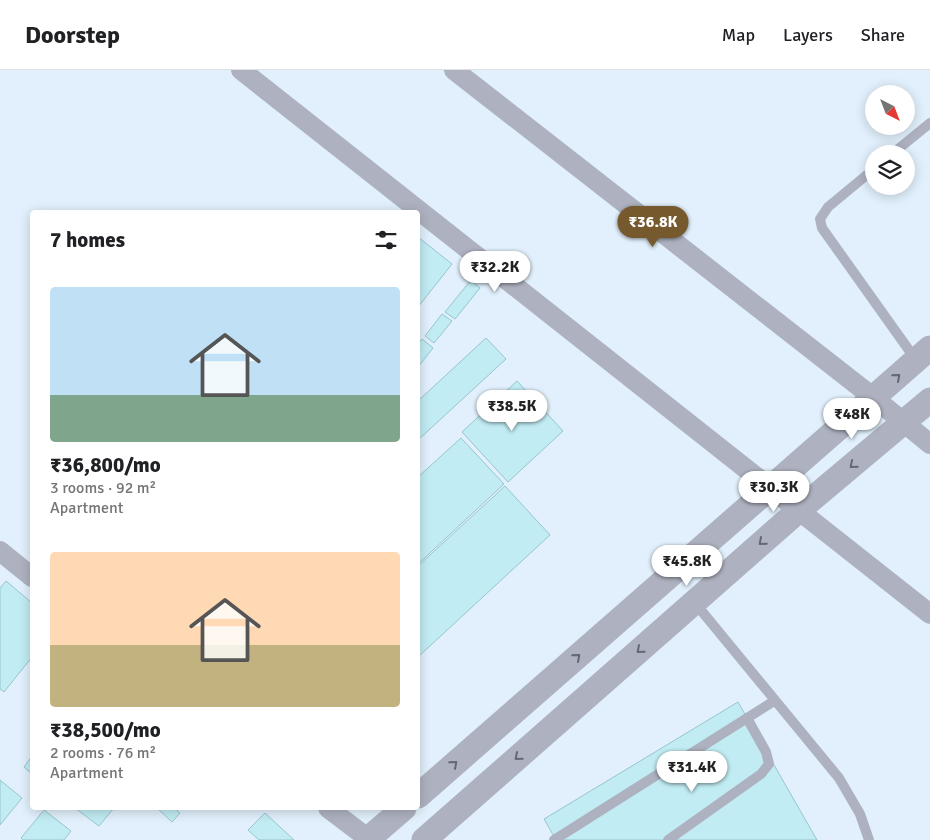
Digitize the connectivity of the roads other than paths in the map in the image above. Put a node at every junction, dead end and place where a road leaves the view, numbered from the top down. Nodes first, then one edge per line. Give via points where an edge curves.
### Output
1 (241, 70) edge
2 (454, 70) edge
3 (930, 123) edge
4 (903, 145) edge
5 (865, 176) edge
6 (419, 210) edge
7 (420, 211) edge
8 (923, 354) edge
9 (874, 398) junction
10 (930, 400) edge
11 (903, 422) junction
12 (930, 444) edge
13 (771, 488) junction
14 (799, 510) junction
15 (0, 551) edge
16 (30, 575) edge
17 (694, 602) junction
18 (930, 614) edge
19 (774, 701) junction
20 (747, 718) junction
21 (420, 794) edge
22 (330, 810) edge
23 (402, 810) edge
24 (368, 840) edge
25 (424, 840) edge
26 (554, 840) edge
27 (668, 840) edge
28 (869, 840) edge

1 - 6 street
2 - 9 street
3 - 4 lane
5 - 8 lane via 828,207 820,219 822,228
7 - 13 street
9 -> 8 street
9 - 11 street
9 - 13 street
10 - 11 street
11 - 12 street
11 -> 14 street
13 - 14 street
21 -> 13 street
14 -> 17 street
14 - 18 street
15 - 16 street
17 - 19 lane
17 -> 25 street
19 - 20 lane
19 - 28 lane via 851,795
20 - 26 lane
20 - 27 lane via 769,764 761,774
22 - 24 street
23 - 24 street

